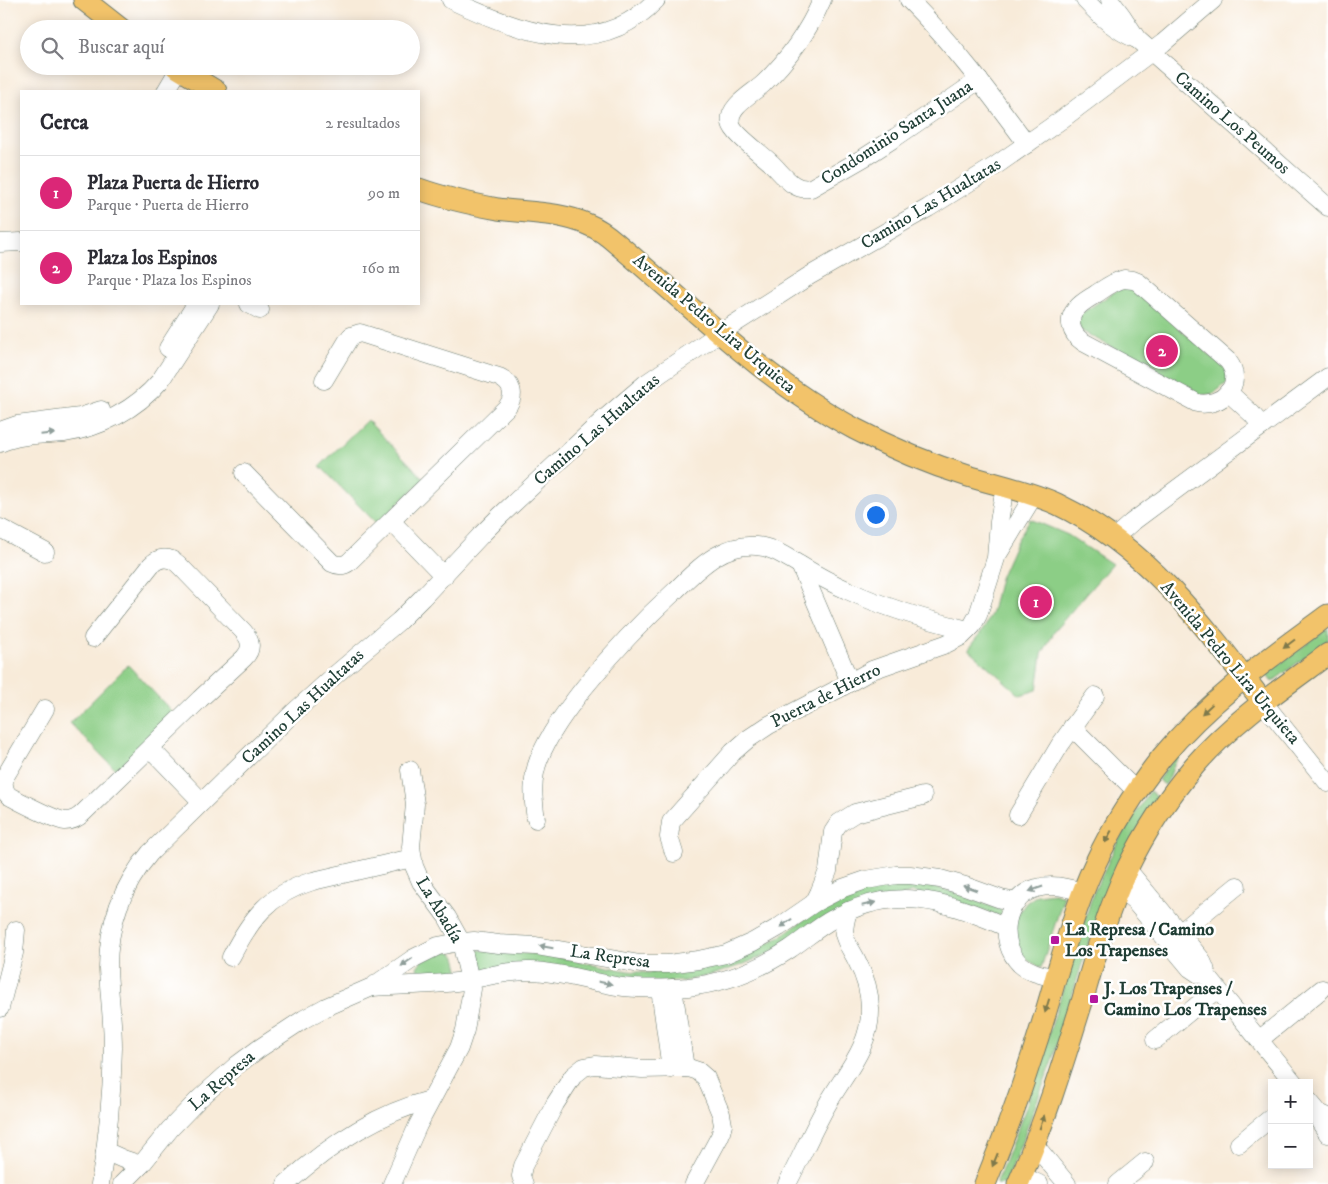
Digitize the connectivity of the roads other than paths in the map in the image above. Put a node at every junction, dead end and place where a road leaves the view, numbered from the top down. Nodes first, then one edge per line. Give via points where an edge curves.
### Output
1 (84, 0) edge
2 (451, 0) edge
3 (656, 0) edge
4 (822, 0) edge
5 (909, 0) edge
6 (1085, 0) edge
7 (1110, 0) edge
8 (1213, 0) edge
9 (110, 20) edge
10 (1137, 39) junction
11 (1151, 52) junction
12 (174, 75) edge
13 (189, 75) edge
14 (979, 80) junction
15 (166, 90) edge
16 (214, 90) edge
17 (1028, 144) junction
18 (420, 189) edge
19 (1328, 207) edge
20 (20, 242) edge
21 (0, 243) edge
22 (195, 305) edge
23 (209, 305) edge
24 (720, 333) junction
25 (1328, 377) edge
26 (324, 380) dead end
27 (1228, 392) junction
28 (1262, 426) junction
29 (0, 431) edge
30 (0, 443) edge
31 (244, 473) dead end
32 (1005, 486) junction
33 (1034, 495) junction
34 (391, 521) junction
35 (0, 528) edge
36 (1114, 538) junction
37 (45, 552) dead end
38 (996, 558) junction
39 (800, 565) junction
40 (444, 576) junction
41 (1328, 615) edge
42 (968, 630) junction
43 (93, 638) dead end
44 (1328, 654) edge
45 (1244, 677) junction
46 (850, 682) junction
47 (1095, 696) dead end
48 (1263, 702) junction
49 (45, 709) dead end
50 (1072, 727) junction
51 (150, 748) junction
52 (410, 770) dead end
53 (1328, 782) edge
54 (1136, 792) junction
55 (923, 796) dead end
56 (202, 802) junction
57 (1018, 815) dead end
58 (536, 819) dead end
59 (674, 853) dead end
60 (412, 858) junction
61 (1127, 869) junction
62 (828, 871) junction
63 (856, 883) junction
64 (1237, 886) dead end
65 (1117, 890) junction
66 (1083, 892) junction
67 (1017, 902) junction
68 (814, 903) junction
69 (848, 911) junction
70 (1006, 927) junction
71 (818, 928) junction
72 (16, 930) dead end
73 (1174, 938) junction
74 (846, 941) junction
75 (461, 942) junction
76 (231, 958) dead end
77 (1056, 978) junction
78 (470, 980) junction
79 (1212, 983) junction
80 (372, 987) junction
81 (666, 988) junction
82 (1322, 989) dead end
83 (0, 1008) edge
84 (1155, 1040) dead end
85 (1259, 1040) junction
86 (678, 1069) junction
87 (1291, 1079) edge
88 (430, 1100) junction
89 (1319, 1110) edge
90 (1268, 1120) edge
91 (1328, 1134) edge
92 (1034, 1144) junction
93 (1239, 1144) dead end
94 (105, 1151) junction
95 (1145, 1162) dead end
96 (141, 1165) junction
97 (1026, 1181) edge
98 (100, 1184) edge
99 (122, 1184) edge
100 (131, 1184) edge
101 (286, 1184) edge
102 (392, 1184) edge
103 (524, 1184) edge
104 (694, 1184) edge
105 (787, 1184) edge
106 (985, 1184) edge
107 (1067, 1184) edge
108 (1118, 1184) edge

1 - 9 main road
2 - 3 street via 513,26 542,34 581,36 616,27
4 - 14 street, Condominio Santa Juana via 806,32 786,60 735,107 730,117 734,130 796,187 811,188 857,162
5 - 14 street, Condominio Santa Juana
6 - 10 street, Camino Los Peumos via 1115,28
7 - 10 street, Camino Los Peumos
8 - 11 street, Camino Las Hualtatas
10 - 11 street, Camino Los Peumos
11 - 17 street, Camino Las Hualtatas
11 - 19 street, Camino Los Peumos
12 - 15 street
13 - 16 main road
14 - 17 street, Condominio Santa Juana
17 - 24 street, Camino Las Hualtatas
18 - 24 main road, Avenida Pedro Lira Urquieta via 478,205 566,217 590,225 615,242
20 - 21 street
22 - 29 street via 154,370 129,395 86,415 17,425
30 -> 23 street via 81,430 109,420 133,406 160,381
24 - 32 main road, Avenida Pedro Lira Urquieta via 788,387 854,429 935,465
24 - 40 street, Camino Las Hualtatas via 626,399 494,522
25 - 28 street
26 - 34 street via 348,340 360,332 499,377 512,389 512,399 507,407
27 - 27 street via 1235,379 1228,361 1138,282 1116,281 1073,312 1071,324 1078,339 1192,400 1202,404 1213,403
27 - 28 street
28 - 36 street
31 - 34 street via 336,565 349,562
32 - 33 main road, Avenida Pedro Lira Urquieta
32 - 38 street, Puerta de Hierro
33 - 36 main road, Avenida Pedro Lira Urquieta via 1078,515
33 - 38 street, Puerta de Hierro
34 - 40 street
35 - 37 street
36 - 45 main road, Avenida Pedro Lira Urquieta via 1169,587
38 - 42 street, Puerta de Hierro via 978,616
39 - 42 street via 864,598
39 - 46 street
39 - 58 street via 764,547 736,547 705,564 639,625 594,675 552,732 535,773
40 - 56 street, Camino Las Hualtatas via 399,621 294,712
41 -> 45 main road
42 - 46 street, Puerta de Hierro via 946,644 872,670
43 - 51 street via 151,565 165,558 178,564 249,639 247,655
44 - 48 main road
45 - 48 main road, Avenida Pedro Lira Urquieta
45 -> 54 main road via 1181,736
46 - 59 street, Puerta de Hierro via 769,725 733,752 672,822 669,837
47 - 50 street
48 - 53 street, Avenida Pedro Lira Urquieta
48 - 61 main road via 1227,732 1183,780 1154,820
49 - 51 street via 3,784 10,796 60,820 80,816
50 - 54 street
50 - 57 street
51 - 56 street
52 - 60 street, La Abadía via 415,804
54 -> 66 main road via 1106,840
55 - 62 street via 856,814 842,821 833,832
56 - 94 street, Camino Las Hualtatas via 142,863 127,885 114,921 108,967 112,1070
60 - 75 street, La Abadía via 416,874
60 - 76 street via 302,885 281,895 250,923
61 - 65 main road
61 - 73 street
62 - 63 street via 847,882
62 - 68 street
67 -> 63 street, La Represa via 925,876 896,875
63 - 68 street, La Represa
64 - 73 street
65 - 73 street
92 -> 65 main road
66 -> 67 street via 1057,886 1038,887
66 - 77 main road
67 - 70 street via 1008,916
68 -> 75 street, La Represa via 766,935 726,954 668,964 624,962 536,946
69 -> 70 street, La Represa via 884,900 919,899 958,908
69 - 71 street, La Represa
69 - 74 street via 844,927
70 - 77 street via 1009,944 1021,964 1037,974
71 - 74 street
71 - 81 street, La Represa via 789,950 736,976
72 - 83 street via 14,953
73 - 79 street via 1190,968
74 - 105 street via 868,988 868,1033 857,1058 827,1104
75 - 78 street, La Abadía
75 -> 80 street, La Represa via 422,953
77 -> 106 main road via 1024,1082
78 - 80 street, La Represa
78 -> 81 street, La Represa via 506,972 535,971 618,986
78 - 88 street, La Abadía via 472,994 462,1040
79 - 84 street
79 - 85 street
80 - 96 street, La Represa via 304,1019 237,1065 187,1111
81 - 86 street
82 - 85 street
85 - 87 street
86 - 103 street via 642,1070 595,1064 578,1070 555,1104 526,1158 521,1171
86 - 104 street via 698,1071 706,1078 724,1125
88 - 101 street via 394,1111 366,1125 313,1160
88 - 102 street, La Abadía
89 - 91 street via 1320,1122
90 - 93 street
92 - 97 main road
92 - 107 street
94 - 96 street
94 - 98 street, Camino Las Hualtatas
95 - 108 street
96 - 99 street, La Represa
96 - 100 street, La Represa

